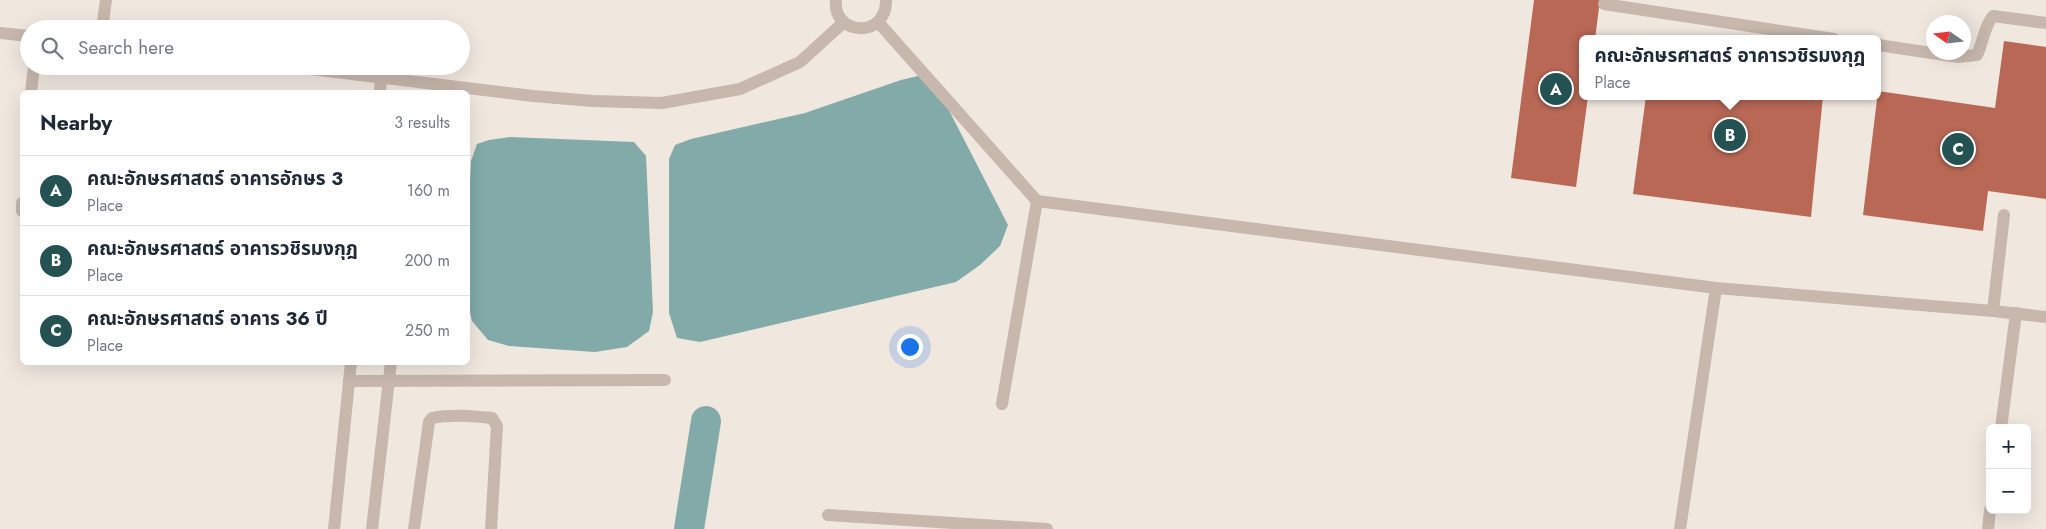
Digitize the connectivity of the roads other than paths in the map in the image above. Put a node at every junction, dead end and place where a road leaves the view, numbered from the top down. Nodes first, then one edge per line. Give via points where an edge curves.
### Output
1 (106, 0) edge
2 (836, 0) edge
3 (886, 0) edge
4 (1604, 4) dead end
5 (103, 20) edge
6 (844, 22) junction
7 (878, 22) junction
8 (2046, 23) edge
9 (0, 33) edge
10 (20, 35) edge
11 (1808, 35) edge
12 (1881, 45) edge
13 (33, 75) edge
14 (357, 75) edge
15 (381, 78) junction
16 (420, 88) edge
17 (31, 90) edge
18 (380, 90) edge
19 (447, 90) edge
20 (470, 92) edge
21 (1037, 201) junction
22 (2004, 215) dead end
23 (1716, 288) junction
24 (1993, 310) junction
25 (2016, 313) junction
26 (2046, 317) edge
27 (351, 365) edge
28 (391, 365) edge
29 (665, 380) dead end
30 (349, 381) junction
31 (390, 381) junction
32 (1002, 404) dead end
33 (2002, 424) edge
34 (1990, 514) edge
35 (828, 515) dead end
36 (937, 525) edge
37 (334, 529) edge
38 (372, 529) edge
39 (414, 529) edge
40 (491, 529) edge
41 (1047, 529) edge
42 (1680, 529) edge
43 (1988, 529) edge

1 - 5 street
2 - 6 street
3 - 7 street
4 - 11 street
6 - 7 street via 860,29
6 - 20 street via 800,62 740,89 662,103
7 - 21 street
8 - 12 street via 1992,16 1977,54 1958,58
9 - 10 street
13 - 17 street
14 - 15 street
15 - 16 street
15 - 18 street
16 - 19 street
21 - 23 street
21 - 32 street
22 - 24 street
23 - 24 street
23 - 42 street
24 - 25 street
25 - 26 street
25 - 33 street
27 - 30 street
28 - 31 street
29 - 31 street
30 - 31 street
30 - 37 street
31 - 38 street
34 - 43 street
35 - 36 street
36 - 41 street
39 - 40 street via 429,422 439,416 472,416 492,418 497,426

